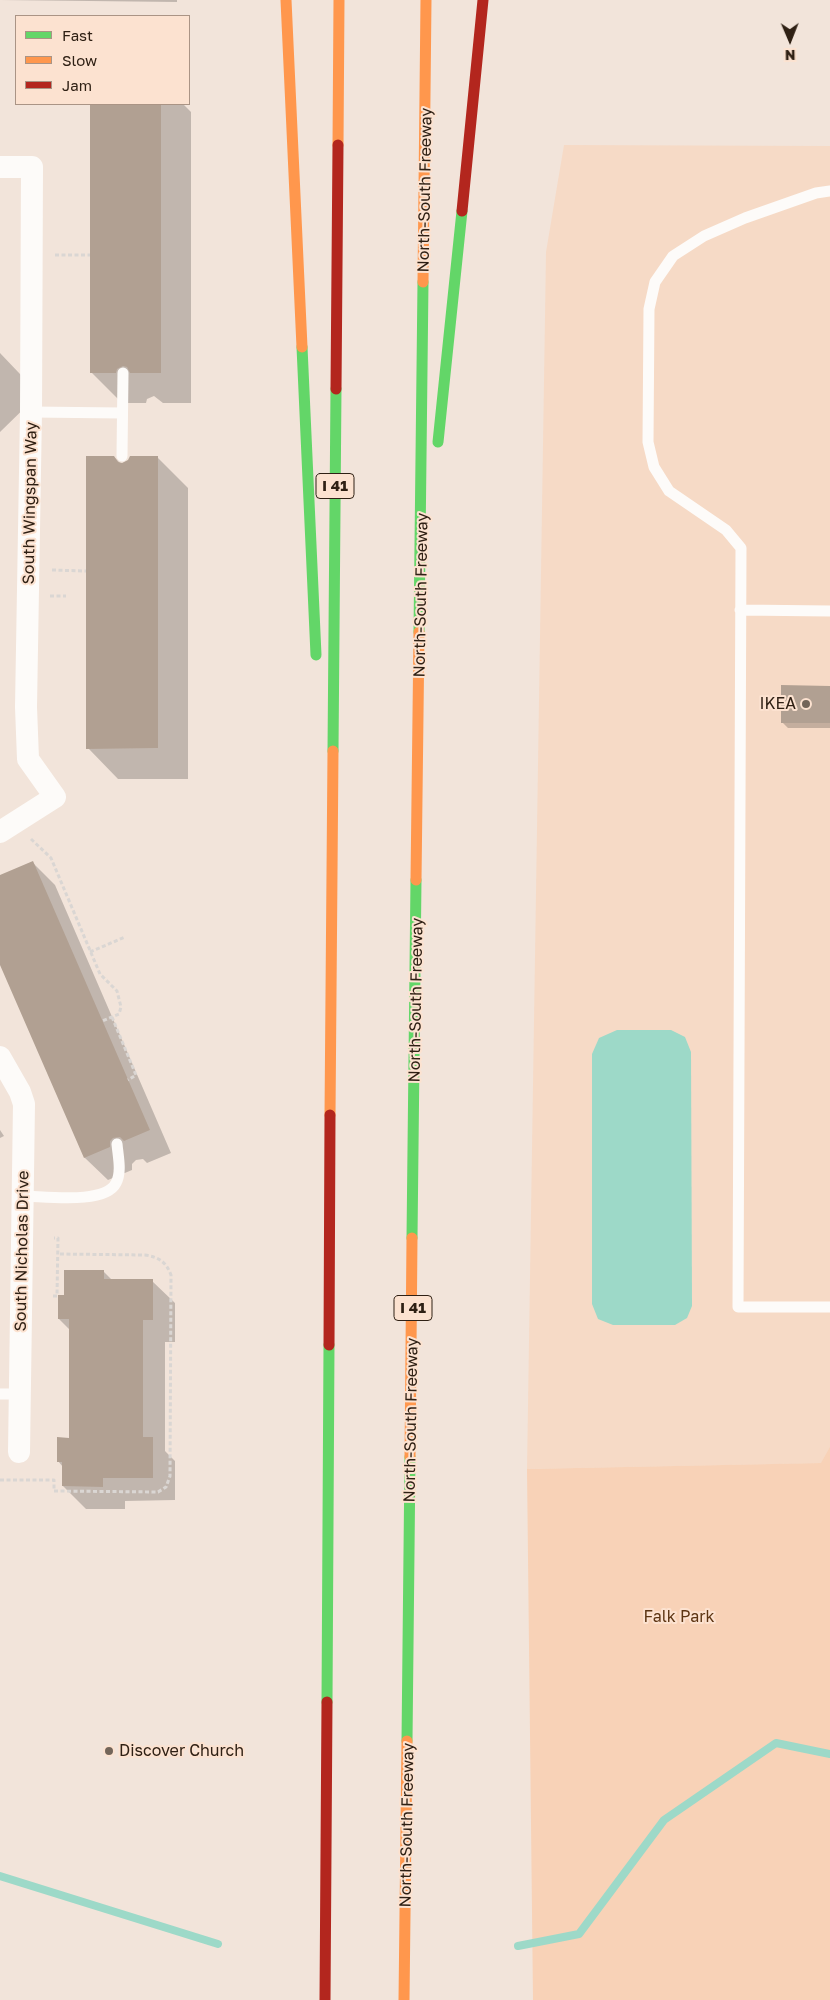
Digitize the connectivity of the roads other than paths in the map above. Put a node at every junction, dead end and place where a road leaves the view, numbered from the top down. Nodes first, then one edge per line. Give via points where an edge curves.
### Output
1 (286, 0) edge
2 (339, 0) edge
3 (426, 0) edge
4 (483, 0) edge
5 (0, 167) edge
6 (830, 191) edge
7 (123, 373) dead end
8 (31, 412) junction
9 (122, 412) junction
10 (122, 456) dead end
11 (437, 458) dead end
12 (432, 507) dead end
13 (740, 610) junction
14 (830, 611) edge
15 (421, 615) junction
16 (317, 665) dead end
17 (321, 764) dead end
18 (0, 832) edge
19 (330, 972) junction
20 (0, 1057) edge
21 (117, 1144) dead end
22 (22, 1196) junction
23 (830, 1308) edge
24 (10, 1394) edge
25 (19, 1452) dead end
26 (325, 2000) edge
27 (404, 2000) edge

1 - 16 highway
2 - 19 highway, I 41
3 - 15 highway, North-South Freeway / I 41
4 - 11 highway
5 - 8 street, South Wingspan Way via 32,167
6 - 13 lane via 745,218 704,236 673,256 655,282 649,309 648,442 654,468 669,491 726,530 741,548
7 - 9 lane
8 - 9 lane
8 - 18 street, South Wingspan Way via 28,759 55,797
9 - 10 lane
12 - 15 highway
13 - 14 lane
13 - 23 lane via 738,1307
15 - 27 highway, North-South Freeway / I 41
17 - 19 highway
19 - 26 highway, I 41
20 - 22 street, South Nicholas Drive via 24,1104
21 - 22 lane via 119,1164 116,1183 107,1192 94,1197
22 - 24 street, South Nicholas Drive
24 - 25 street, South Nicholas Drive

